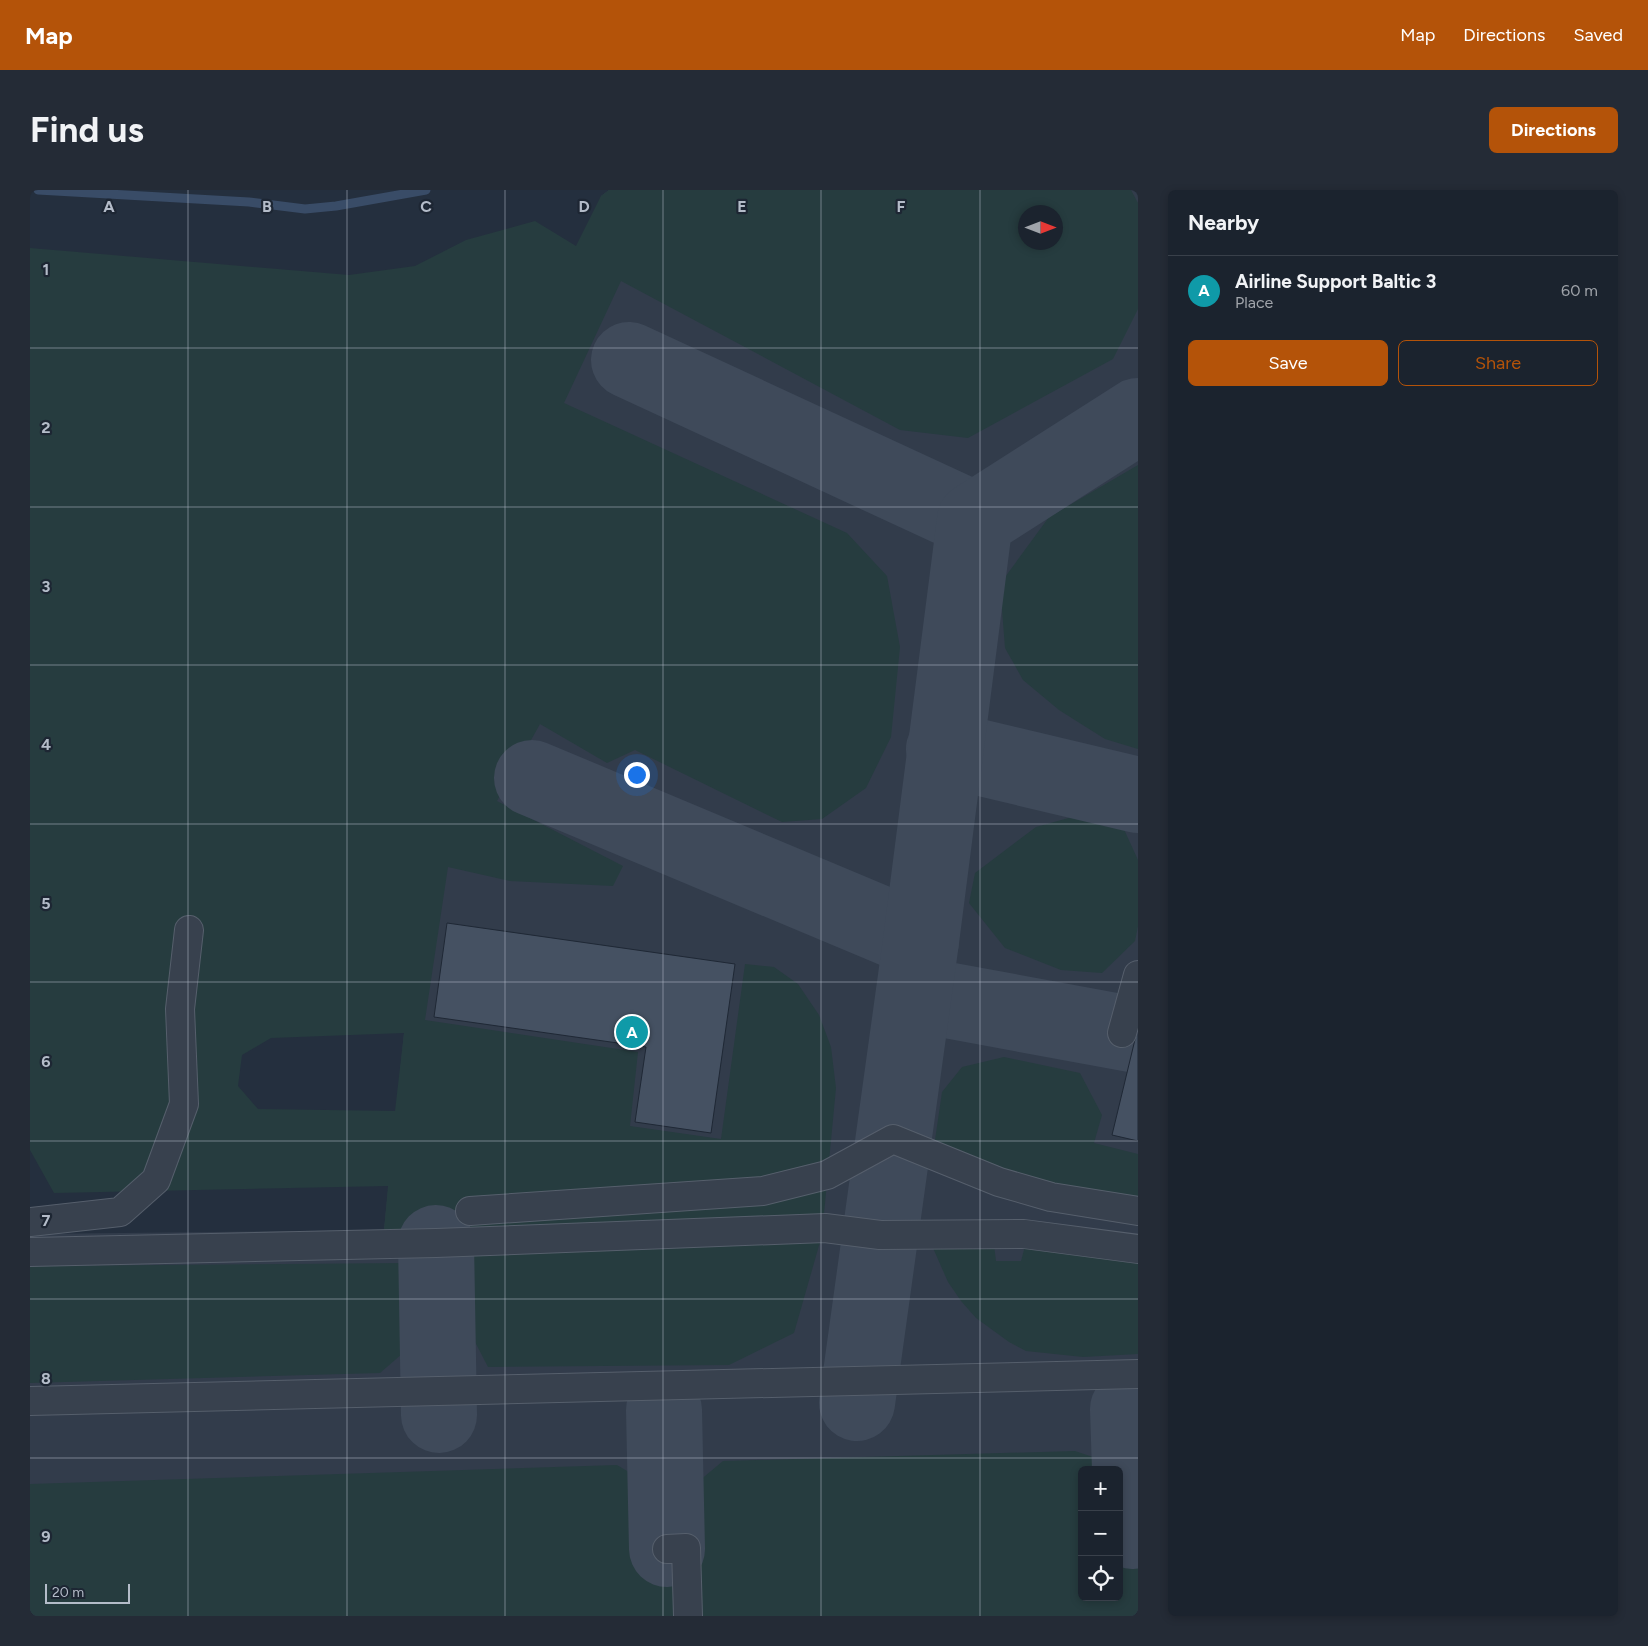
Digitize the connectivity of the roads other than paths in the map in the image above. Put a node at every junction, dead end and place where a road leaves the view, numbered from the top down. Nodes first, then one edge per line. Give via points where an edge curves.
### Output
1 (189, 930) dead end
2 (1138, 974) edge
3 (1122, 1033) dead end
4 (470, 1211) dead end
5 (1138, 1211) edge
6 (30, 1222) edge
7 (1138, 1249) edge
8 (30, 1252) edge
9 (1138, 1374) edge
10 (30, 1401) edge
11 (667, 1549) dead end
12 (688, 1616) edge

1 - 6 lane via 180,1009 184,1104 156,1180 120,1212
2 - 3 lane
4 - 5 lane via 763,1191 827,1175 893,1140 999,1182 1051,1197
7 - 8 lane via 1024,1234 880,1235 825,1228 436,1243
9 - 10 lane
11 - 12 lane via 686,1548

